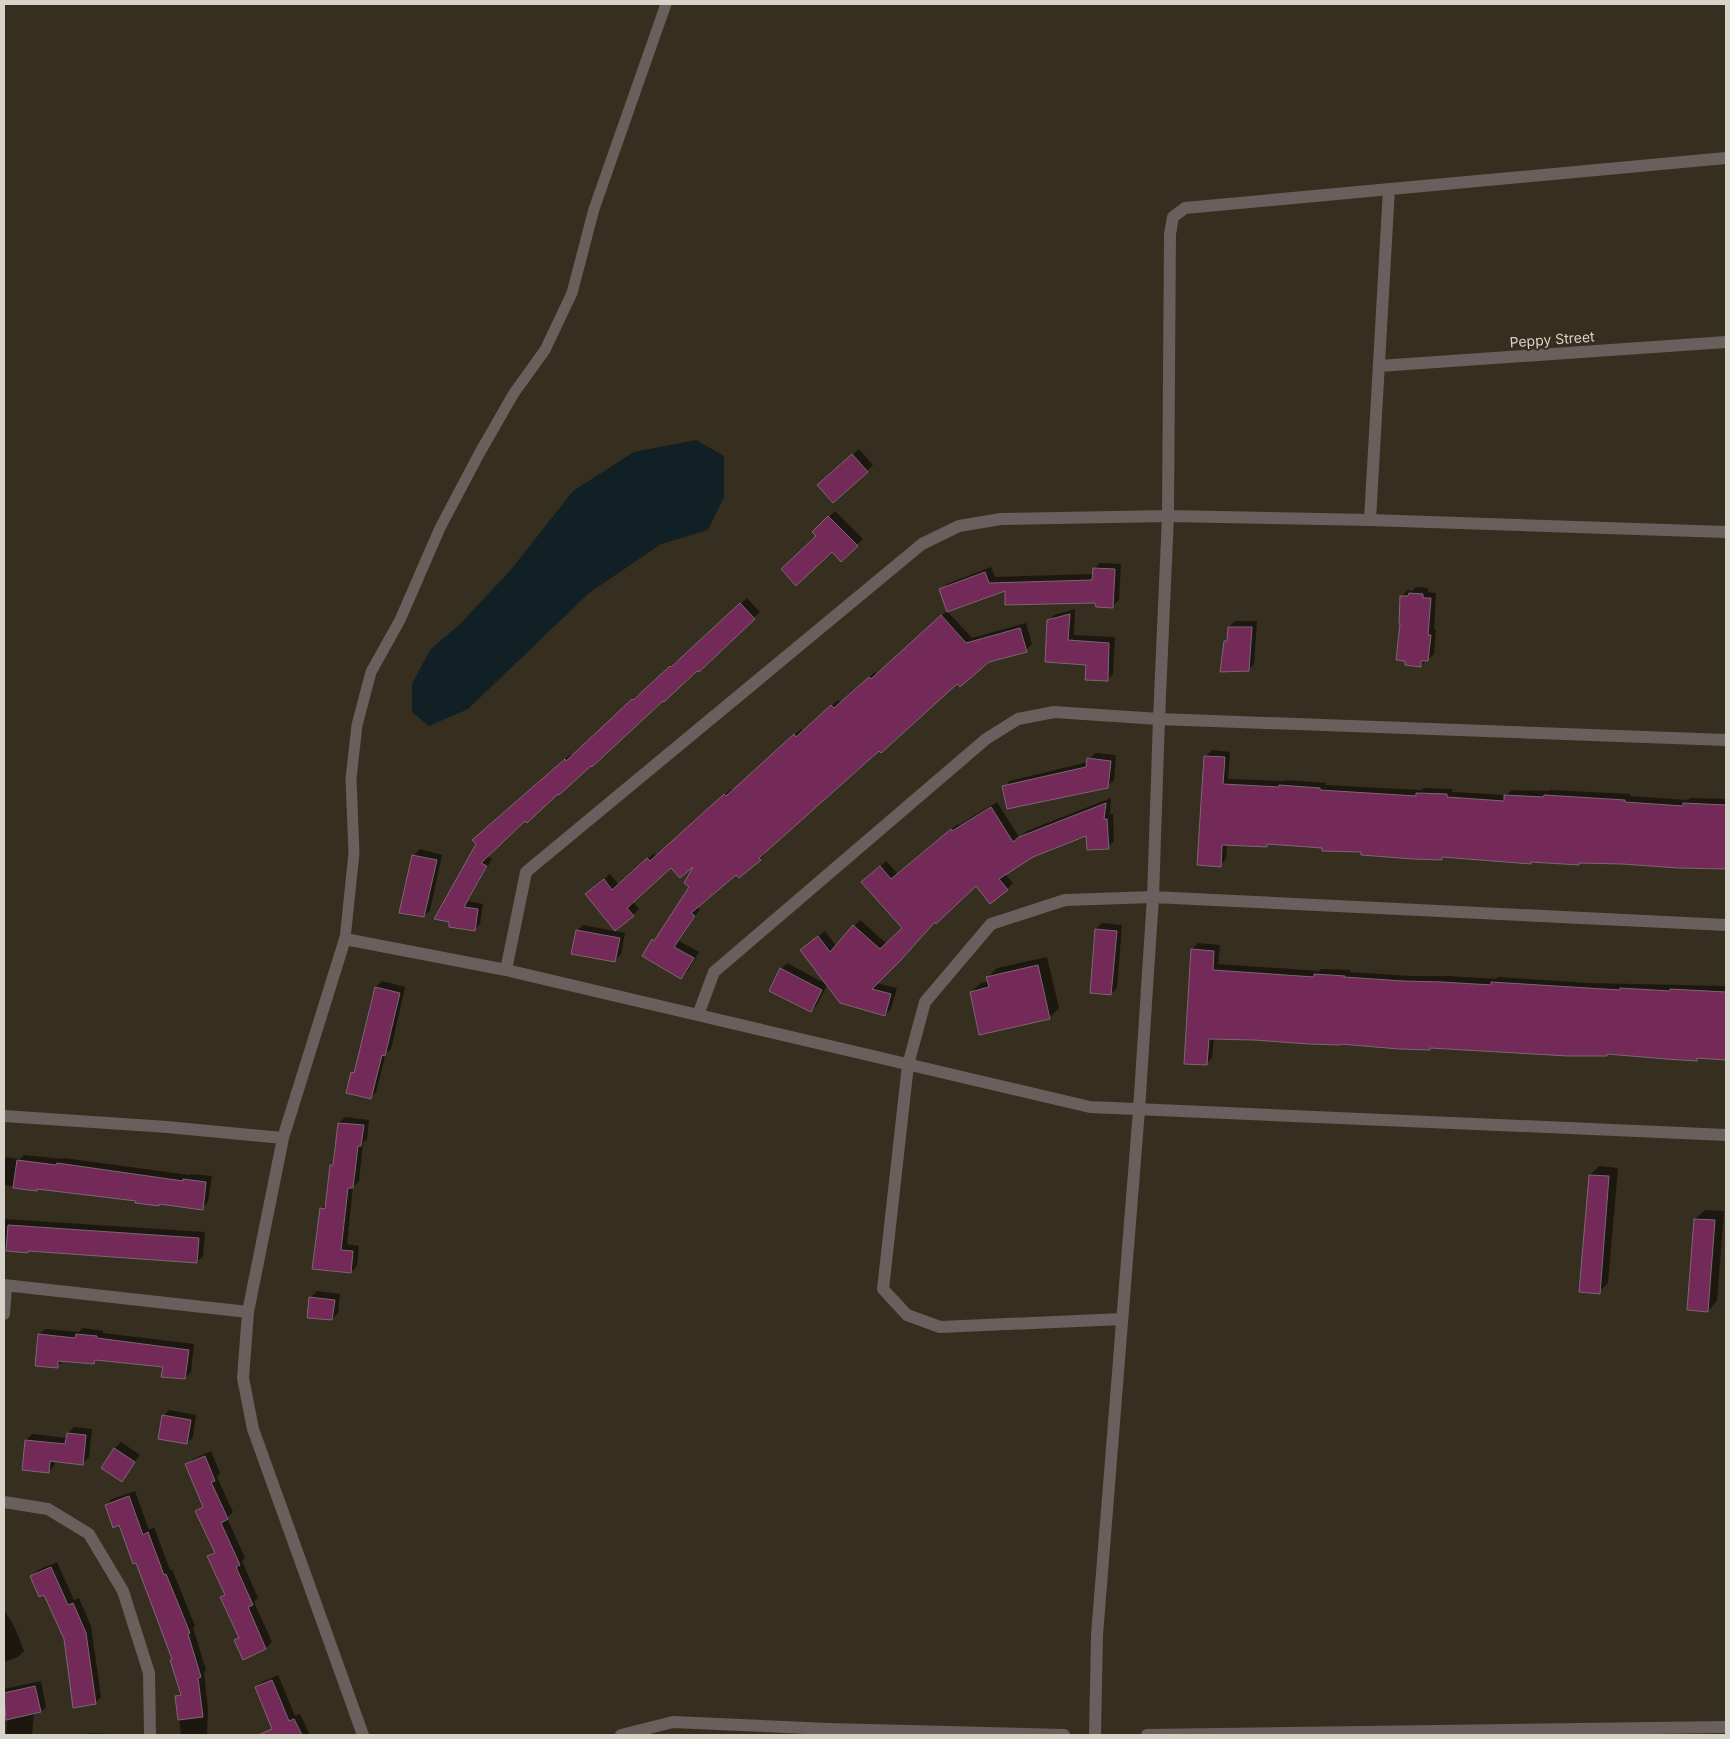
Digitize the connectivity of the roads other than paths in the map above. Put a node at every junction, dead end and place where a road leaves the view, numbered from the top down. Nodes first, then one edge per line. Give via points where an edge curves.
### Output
1 (666, 4) edge
2 (1726, 158) edge
3 (1389, 189) junction
4 (1726, 342) edge
5 (1379, 366) junction
6 (1168, 516) junction
7 (1370, 520) junction
8 (1726, 532) edge
9 (1158, 719) junction
10 (1726, 740) edge
11 (1153, 896) junction
12 (1726, 925) edge
13 (345, 939) junction
14 (506, 970) junction
15 (698, 1015) junction
16 (908, 1065) junction
17 (1138, 1110) junction
18 (4, 1116) edge
19 (1726, 1135) edge
20 (283, 1138) junction
21 (5, 1285) edge
22 (248, 1312) junction
23 (4, 1314) edge
24 (1122, 1320) junction
25 (4, 1502) edge
26 (1726, 1727) edge
27 (150, 1735) edge
28 (363, 1735) edge
29 (621, 1735) edge
30 (1064, 1735) edge
31 (1095, 1735) edge
32 (1147, 1735) edge

1 - 13 lane via 594,209 572,293 545,350 514,393 478,454 440,528 400,620 371,672 357,725 351,779 354,853
2 - 3 street
3 - 5 street
3 - 6 street via 1185,208 1173,217 1170,234
4 - 5 street, Peppy Street
5 - 7 street
6 - 7 street
6 - 9 street
6 - 14 street via 1001,518 959,526 922,544 526,872
7 - 8 street
9 - 10 street
9 - 11 street
9 - 15 street via 1054,712 1018,719 986,739 714,972
11 - 12 street
11 - 16 street via 1065,900 991,924 925,1002
11 - 17 street
13 - 14 street
13 - 20 street
14 - 15 street
15 - 16 street
16 - 17 street via 1090,1107
16 - 24 street via 882,1289 907,1314 940,1327
17 - 19 street
17 - 24 street
18 - 20 street
20 - 22 street
21 - 22 street
21 - 23 street
22 - 28 street via 243,1378 253,1429
24 - 31 street via 1097,1635
25 - 27 street via 48,1509 88,1534 123,1591 149,1673
26 - 32 street
29 - 30 street via 673,1722

